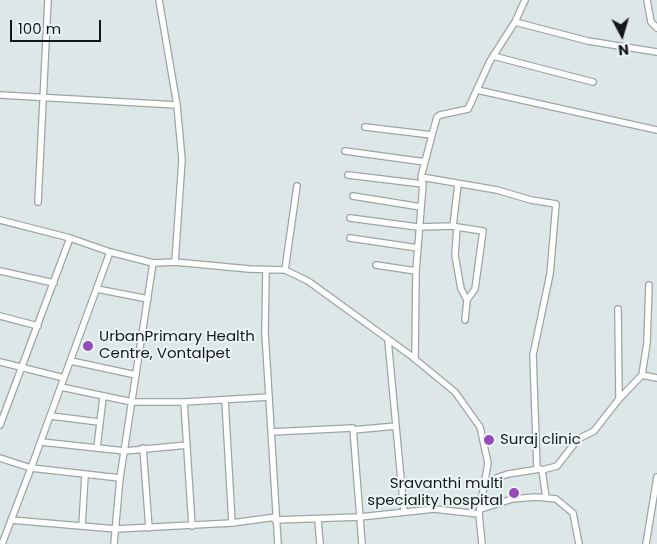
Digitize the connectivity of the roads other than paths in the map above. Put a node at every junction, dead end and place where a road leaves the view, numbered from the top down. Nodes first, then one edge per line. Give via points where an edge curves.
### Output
1 (48, 0) edge
2 (159, 0) edge
3 (525, 0) edge
4 (647, 0) edge
5 (515, 22) junction
6 (657, 28) edge
7 (657, 52) edge
8 (493, 56) junction
9 (593, 82) dead end
10 (477, 90) junction
11 (0, 95) edge
12 (44, 97) junction
13 (177, 105) junction
14 (365, 127) dead end
15 (657, 130) edge
16 (432, 134) junction
17 (345, 152) dead end
18 (425, 162) junction
19 (348, 175) dead end
20 (421, 177) junction
21 (423, 184) junction
22 (458, 184) junction
23 (297, 186) dead end
24 (353, 196) dead end
25 (38, 202) dead end
26 (421, 208) junction
27 (350, 218) dead end
28 (0, 220) edge
29 (455, 226) junction
30 (418, 227) junction
31 (70, 238) junction
32 (350, 238) dead end
33 (418, 248) junction
34 (110, 252) junction
35 (175, 262) junction
36 (153, 263) junction
37 (376, 264) dead end
38 (266, 270) junction
39 (285, 270) junction
40 (0, 271) edge
41 (416, 271) junction
42 (54, 283) junction
43 (649, 285) dead end
44 (98, 289) junction
45 (148, 299) junction
46 (467, 300) junction
47 (618, 309) dead end
48 (0, 316) edge
49 (465, 320) dead end
50 (38, 326) junction
51 (388, 340) junction
52 (414, 359) junction
53 (71, 361) junction
54 (0, 362) edge
55 (23, 368) junction
56 (136, 375) junction
57 (642, 375) junction
58 (64, 378) junction
59 (657, 378) edge
60 (62, 387) junction
61 (103, 397) junction
62 (269, 397) junction
63 (618, 399) junction
64 (225, 400) junction
65 (132, 402) junction
66 (184, 402) junction
67 (0, 406) edge
68 (7, 408) junction
69 (51, 416) junction
70 (99, 422) junction
71 (0, 425) edge
72 (396, 426) junction
73 (353, 430) junction
74 (272, 432) junction
75 (41, 442) junction
76 (187, 445) junction
77 (97, 448) junction
78 (143, 448) junction
79 (125, 451) junction
80 (0, 458) edge
81 (31, 468) junction
82 (540, 469) junction
83 (85, 475) junction
84 (657, 477) edge
85 (120, 478) junction
86 (485, 482) junction
87 (546, 498) junction
88 (404, 512) junction
89 (480, 512) junction
90 (360, 518) junction
91 (275, 519) junction
92 (11, 520) junction
93 (318, 520) junction
94 (232, 523) junction
95 (82, 526) junction
96 (192, 526) junction
97 (148, 528) junction
98 (116, 529) junction
99 (2, 544) edge
100 (114, 544) edge
101 (278, 544) edge
102 (320, 544) edge
103 (362, 544) edge
104 (482, 544) edge
105 (579, 544) edge
106 (646, 544) edge

1 - 12 street
2 - 13 street
3 - 5 street
4 - 6 street via 651,22
5 - 7 street via 588,41
5 - 8 street
8 - 9 street
8 - 10 street
10 - 15 street
10 - 16 street via 468,110 437,117
11 - 12 street
12 - 13 street
12 - 25 street
13 - 35 street via 182,160
14 - 16 street
16 - 18 street
17 - 18 street
18 - 20 street
19 - 21 street
20 - 21 street
20 - 22 street
21 - 26 street
22 - 29 street
22 - 82 street via 556,204 550,274 533,355
23 - 39 street
24 - 26 street
26 - 30 street
27 - 30 street
28 - 31 street
29 - 30 street
29 - 46 street via 455,255 461,289
29 - 46 street via 482,231 474,289
30 - 33 street
31 - 34 street
31 - 42 street
32 - 33 street
33 - 41 street
34 - 36 street
34 - 44 street
35 - 36 street
35 - 38 street
36 - 45 street
37 - 41 street
38 - 39 street
38 - 62 street
39 - 51 street via 308,281
40 - 42 street
41 - 52 street
42 - 50 street
43 - 57 street via 647,343
44 - 45 street
44 - 53 street
45 - 56 street
46 - 49 street
47 - 63 street
48 - 50 street
50 - 55 street
51 - 52 street
51 - 72 street
52 - 86 street via 455,392 480,427 488,462
53 - 56 street
53 - 58 street
54 - 55 street
55 - 58 street
55 - 68 street
56 - 65 street
57 - 59 street
57 - 63 street
58 - 60 street
60 - 61 street
60 - 69 street
61 - 65 street
61 - 70 street
62 - 64 street
62 - 74 street
63 - 82 street via 594,431 578,438 557,466
64 - 66 street
64 - 94 street
65 - 66 street
65 - 79 street
66 - 76 street
67 - 68 street
68 - 71 street
69 - 70 street
69 - 75 street
70 - 77 street
72 - 73 street
72 - 88 street
73 - 74 street
73 - 90 street
74 - 91 street
75 - 77 street
75 - 81 street
76 - 78 street
76 - 96 street
77 - 79 street
78 - 79 street
78 - 97 street
79 - 85 street
80 - 81 street
81 - 83 street
81 - 92 street
82 - 86 street
82 - 87 street
83 - 85 street
83 - 95 street
84 - 106 street
85 - 98 street
86 - 89 street
87 - 89 street via 512,499
87 - 105 street via 556,499 573,513
88 - 89 street via 434,509
88 - 90 street
89 - 104 street
90 - 93 street
90 - 103 street
91 - 93 street
91 - 94 street
91 - 101 street
92 - 95 street
92 - 99 street
93 - 102 street
94 - 96 street
95 - 98 street
96 - 97 street
97 - 98 street
98 - 100 street

